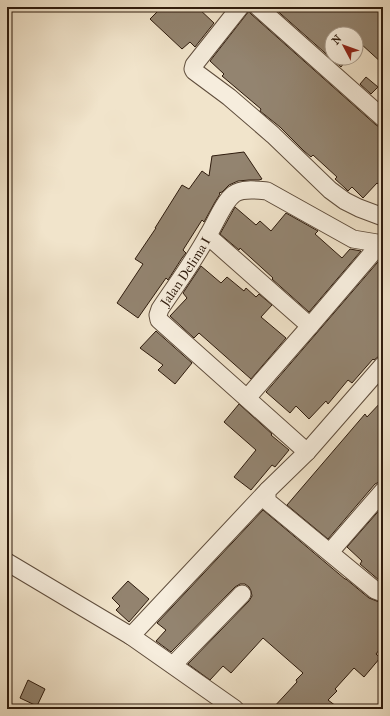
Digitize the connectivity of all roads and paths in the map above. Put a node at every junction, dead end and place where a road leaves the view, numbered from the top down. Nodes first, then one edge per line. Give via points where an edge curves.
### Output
1 (240, 7) edge
2 (258, 7) edge
3 (383, 118) edge
4 (383, 217) edge
5 (208, 236) junction
6 (381, 244) edge
7 (310, 326) junction
8 (383, 365) edge
9 (247, 398) junction
10 (307, 452) junction
11 (268, 490) junction
12 (383, 491) edge
13 (330, 552) junction
14 (7, 562) edge
15 (383, 592) edge
16 (242, 594) dead end
17 (131, 636) junction
18 (173, 665) junction
19 (235, 709) edge

1 - 4 street via 194,65 194,71 273,135 340,198
2 - 3 street
5 - 6 street, Jalan Delima I via 231,196 243,191 256,190 267,191 353,239
5 - 7 street
5 - 9 street, Jalan Delima I via 158,316
6 - 7 street
7 - 9 street
8 - 10 street
9 - 10 street, Jalan Delima I
10 - 11 street
11 - 13 street via 266,501
11 - 17 street
12 - 13 street
13 - 15 street via 375,590
14 - 17 street
16 - 18 street
17 - 18 street
18 - 19 street

